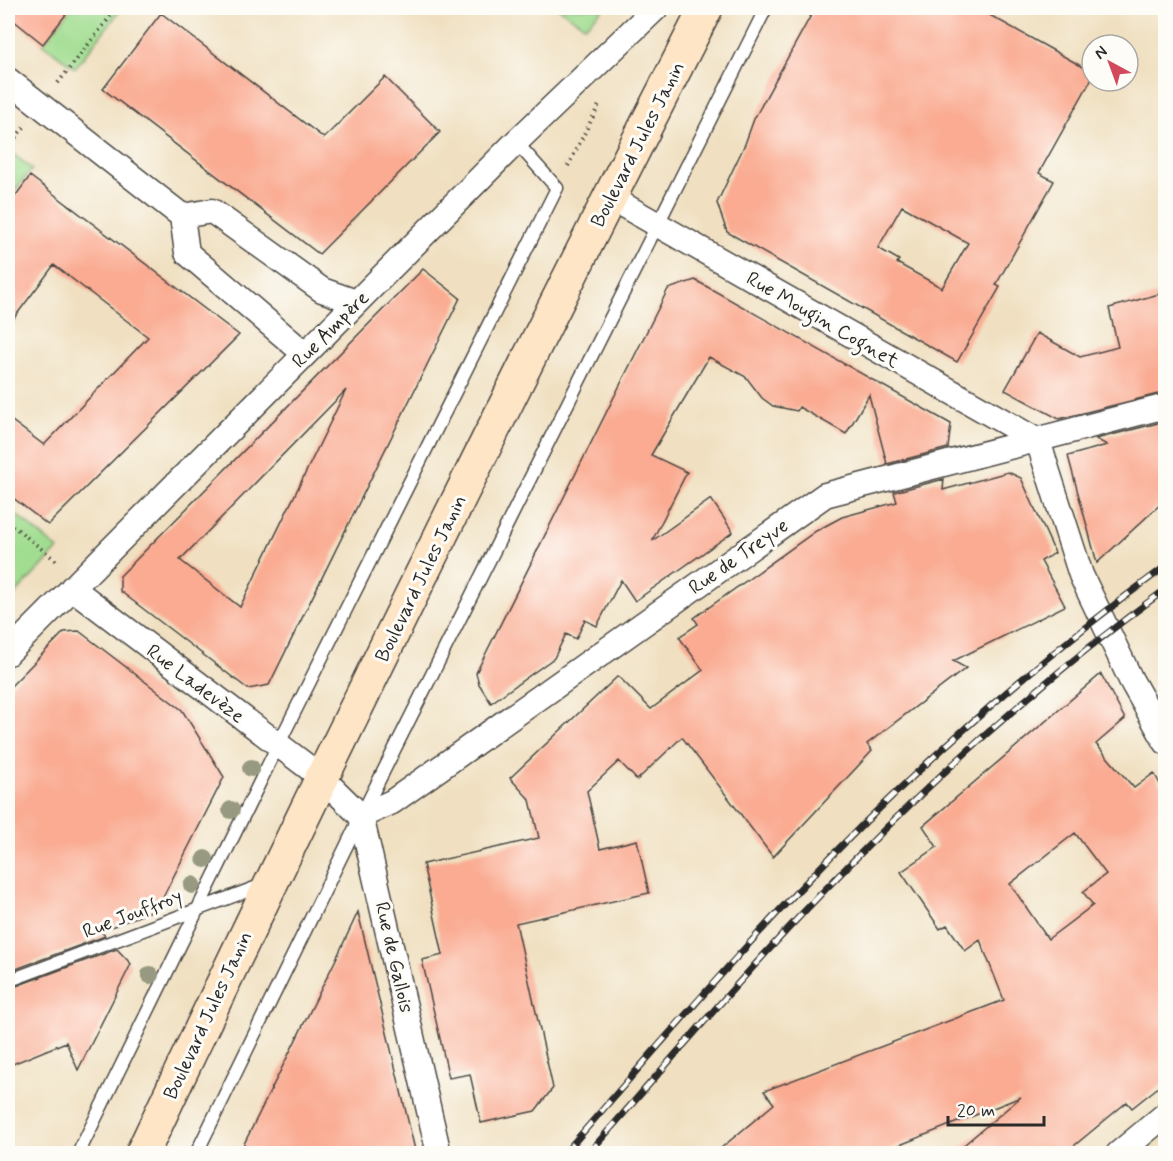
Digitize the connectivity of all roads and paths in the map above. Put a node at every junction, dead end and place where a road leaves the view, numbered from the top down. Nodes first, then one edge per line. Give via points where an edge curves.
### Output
1 (117, 8) edge
2 (656, 8) edge
3 (706, 8) edge
4 (766, 8) edge
5 (8, 80) edge
6 (41, 106) junction
7 (516, 142) junction
8 (609, 197) junction
9 (182, 216) junction
10 (657, 225) junction
11 (356, 302) junction
12 (305, 354) junction
13 (1166, 406) edge
14 (1038, 441) junction
15 (8, 522) edge
16 (76, 584) junction
17 (8, 653) edge
18 (1166, 742) edge
19 (278, 745) junction
20 (321, 777) junction
21 (361, 816) junction
22 (270, 882) junction
23 (196, 910) junction
24 (8, 981) edge
25 (1166, 1114) edge
26 (78, 1154) edge
27 (142, 1154) edge
28 (196, 1154) edge
29 (439, 1154) edge
30 (1118, 1154) edge

1 - 6 path
2 - 7 street, Rue Ampère
3 - 8 main road, Boulevard Jules Janin
4 - 10 lane
5 - 6 street
6 - 9 street
7 - 11 street, Rue Ampère
7 - 19 lane via 557,188
8 - 10 street, Rue Mougin Cognet
8 - 20 main road, Boulevard Jules Janin
9 - 11 street via 212,211 322,290
9 - 12 street via 187,253
10 - 14 street, Rue Mougin Cognet
10 - 21 lane
11 - 12 street, Rue Ampère
12 - 16 street, Rue Ampère
13 - 14 street, Rue de Treyve
14 - 18 street via 1081,575 1131,680
14 - 21 street, Rue de Treyve via 825,495 392,802
15 - 16 path
16 - 17 street, Rue Ampère
16 - 19 street, Rue Ladevèze
19 - 20 street, Rue Ladevèze
19 - 23 lane
20 - 21 street
20 - 22 main road, Boulevard Jules Janin
21 - 28 lane
21 - 29 street, Rue de Gallois
22 - 23 lane, Rue Jouffroy
22 - 27 main road, Boulevard Jules Janin
23 - 24 lane, Rue Jouffroy
23 - 26 lane
25 - 30 street

